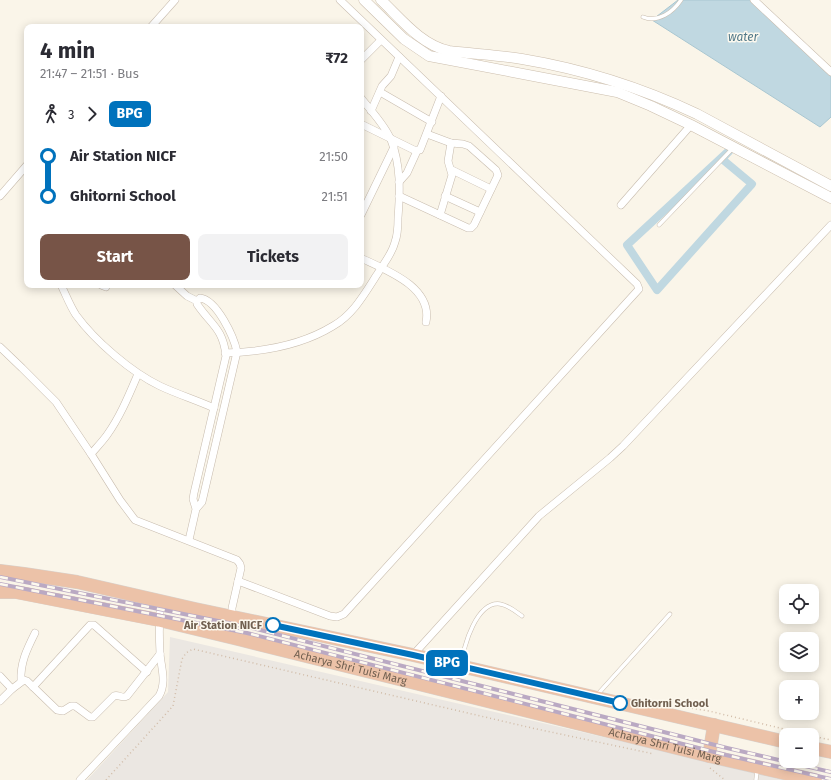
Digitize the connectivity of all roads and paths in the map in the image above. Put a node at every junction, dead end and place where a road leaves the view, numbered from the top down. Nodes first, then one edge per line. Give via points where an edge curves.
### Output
1 (175, 0) edge
2 (340, 0) edge
3 (364, 0) edge
4 (381, 0) edge
5 (682, 0) edge
6 (754, 0) edge
7 (643, 17) dead end
8 (154, 24) edge
9 (381, 40) junction
10 (364, 57) edge
11 (399, 57) junction
12 (831, 72) edge
13 (380, 92) junction
14 (441, 96) junction
15 (364, 102) edge
16 (371, 111) junction
17 (432, 122) junction
18 (691, 125) junction
19 (364, 126) edge
20 (427, 134) junction
21 (391, 139) junction
22 (748, 142) junction
23 (451, 143) junction
24 (394, 148) junction
25 (738, 149) junction
26 (417, 151) junction
27 (24, 168) edge
28 (452, 170) junction
29 (399, 182) junction
30 (831, 186) edge
31 (491, 189) junction
32 (0, 196) edge
33 (400, 196) junction
34 (445, 196) junction
35 (831, 198) edge
36 (621, 204) dead end
37 (364, 209) edge
38 (480, 212) junction
39 (440, 215) junction
40 (831, 225) edge
41 (659, 226) dead end
42 (364, 259) edge
43 (382, 268) junction
44 (62, 288) edge
45 (178, 288) edge
46 (197, 301) junction
47 (426, 322) dead end
48 (0, 347) edge
49 (237, 352) junction
50 (225, 353) junction
51 (138, 374) junction
52 (214, 408) junction
53 (91, 454) junction
54 (196, 509) junction
55 (189, 540) junction
56 (0, 571) edge
57 (238, 581) junction
58 (0, 592) edge
59 (161, 600) junction
60 (670, 614) dead end
61 (232, 616) junction
62 (522, 616) dead end
63 (159, 620) junction
64 (35, 633) dead end
65 (160, 654) junction
66 (413, 655) junction
67 (461, 666) junction
68 (147, 672) junction
69 (0, 676) edge
70 (21, 681) junction
71 (33, 687) junction
72 (12, 689) junction
73 (595, 698) junction
74 (0, 701) edge
75 (714, 725) junction
76 (819, 737) edge
77 (779, 740) edge
78 (831, 740) edge
79 (819, 749) edge
80 (831, 752) edge
81 (660, 755) dead end
82 (707, 761) junction
83 (758, 767) junction
84 (80, 780) edge
85 (106, 780) edge
86 (725, 780) edge
87 (756, 780) edge
88 (815, 780) edge

1 - 8 street
2 - 9 street
3 - 18 street via 404,39 429,56 617,92
4 - 22 street via 425,41 439,49 522,59 585,73 674,104
5 - 7 lane via 664,15 652,20
6 - 12 street
9 - 10 street
9 - 11 street
11 - 13 street via 391,76 383,84
11 - 14 street
13 - 16 street
13 - 17 street
14 - 17 street
14 - 57 street via 632,278 639,289 344,614 330,616
15 - 16 street
16 - 21 street
17 - 20 street
18 - 25 street
18 - 36 street
19 - 21 street
20 - 23 street
20 - 26 street via 422,148
21 - 24 street
21 - 26 street
22 - 25 street
22 - 30 street
23 - 28 street via 448,161
23 - 31 street via 469,146 496,170 498,175
24 - 29 street
24 - 37 street
25 - 35 street
25 - 41 lane
26 - 29 street via 407,173
27 - 32 street
28 - 31 street
28 - 34 street
29 - 33 street
31 - 38 street
33 - 39 street
33 - 43 street via 395,244
34 - 38 street
34 - 39 street
38 - 39 street via 471,228
40 - 66 street via 623,446 539,516
42 - 43 street
43 - 47 street via 409,284 418,293 426,305
43 - 49 street via 358,305 334,326 283,346
44 - 51 street via 75,314 122,362
45 - 46 street
46 - 49 street via 198,298 203,298 215,307 230,331
46 - 50 street via 223,339
48 - 53 street via 56,402
49 - 50 street
49 - 54 street via 202,502
50 - 52 street
51 - 52 street
51 - 53 street via 115,423
52 - 54 street via 194,493
53 - 55 street via 135,520
54 - 55 street
55 - 57 street via 237,560 241,568
56 - 59 highway, Acharya Shri Tulsi Marg via 64,580
57 - 61 street
58 - 63 highway, Acharya Shri Tulsi Marg via 16,592
59 - 61 highway, Acharya Shri Tulsi Marg
59 - 63 street
60 - 73 lane
61 - 66 highway, Acharya Shri Tulsi Marg
62 - 67 lane via 506,606 488,606 472,627
63 - 65 street
63 - 82 highway, Acharya Shri Tulsi Marg
64 - 70 street via 23,660
65 - 68 street
65 - 84 street via 163,678 159,696
66 - 67 highway, Acharya Shri Tulsi Marg
67 - 73 highway, Acharya Shri Tulsi Marg
68 - 71 street via 127,696 114,696 91,717 75,706 63,711 57,710
68 - 71 street via 94,625 90,625
69 - 72 street
70 - 71 street via 27,681
70 - 72 street
72 - 74 street
73 - 75 highway, Acharya Shri Tulsi Marg
75 - 77 highway, Acharya Shri Tulsi Marg
75 - 82 highway
76 - 78 path
79 - 80 highway
81 - 85 path via 532,728 193,649 182,659 173,706
82 - 83 highway, Acharya Shri Tulsi Marg
82 - 86 path
83 - 87 lane
83 - 88 highway, Acharya Shri Tulsi Marg

